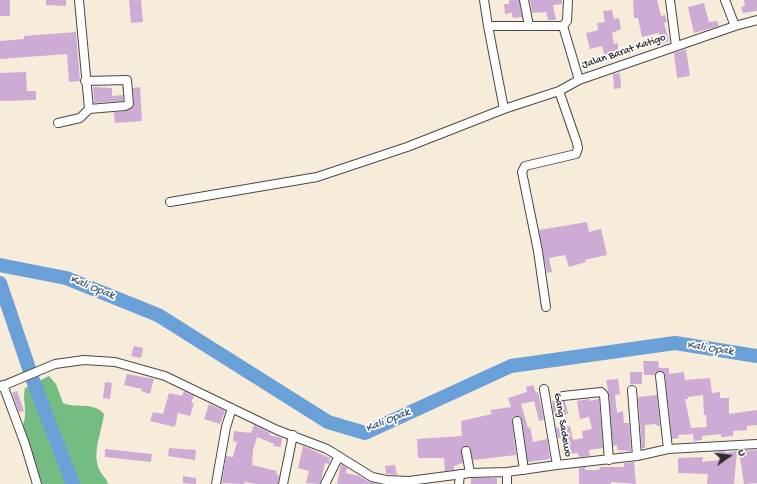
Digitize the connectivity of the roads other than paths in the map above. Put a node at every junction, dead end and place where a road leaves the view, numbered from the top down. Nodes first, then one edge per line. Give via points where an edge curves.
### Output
1 (78, 0) edge
2 (484, 0) edge
3 (524, 0) edge
4 (568, 0) edge
5 (670, 0) edge
6 (726, 0) edge
7 (757, 20) edge
8 (488, 26) junction
9 (529, 26) junction
10 (563, 26) junction
11 (735, 26) junction
12 (676, 46) junction
13 (579, 80) junction
14 (85, 81) junction
15 (559, 91) junction
16 (89, 109) junction
17 (504, 109) junction
18 (58, 123) dead end
19 (170, 202) dead end
20 (546, 307) dead end
21 (660, 376) dead end
22 (2, 386) edge
23 (544, 389) dead end
24 (632, 390) dead end
25 (563, 396) dead end
26 (232, 408) junction
27 (517, 421) dead end
28 (293, 435) junction
29 (757, 444) edge
30 (668, 449) junction
31 (466, 451) dead end
32 (339, 456) junction
33 (637, 456) junction
34 (608, 460) junction
35 (557, 465) junction
36 (524, 470) junction
37 (507, 472) junction
38 (470, 473) junction
39 (460, 474) junction
40 (409, 482) edge
41 (36, 484) edge
42 (216, 484) edge
43 (283, 484) edge
44 (325, 484) edge
45 (459, 484) edge
46 (507, 484) edge

1 - 14 street
2 - 8 street
3 - 9 street
4 - 10 street via 567,21
5 - 12 street
6 - 11 street
7 - 11 street, Jalan Barat Katigo
8 - 9 street
8 - 17 street
9 - 10 street
10 - 13 street, Jalan Barat Katigo
11 - 12 street, Jalan Barat Katigo
12 - 13 street, Jalan Barat Katigo
13 - 15 street
14 - 16 street
14 - 16 street via 125,79 128,82 130,103 126,106
15 - 17 street
15 - 20 street via 577,143 576,154 525,166 522,172
16 - 18 street via 80,118
17 - 19 street via 407,147 312,178
21 - 30 street
22 - 26 street via 55,364 84,360 115,362 165,376
22 - 41 street via 25,444
23 - 35 street, Gang Sadewo
24 - 33 street
25 - 34 street via 601,392 604,395
26 - 28 street
26 - 42 street
27 - 36 street
28 - 32 street
28 - 43 street
29 - 30 street
30 - 33 street
31 - 38 street
32 - 40 street via 372,477
32 - 44 street
33 - 34 street
34 - 35 street
35 - 36 street
36 - 37 street
37 - 38 street
37 - 46 street
38 - 39 street
39 - 40 street
39 - 45 street

